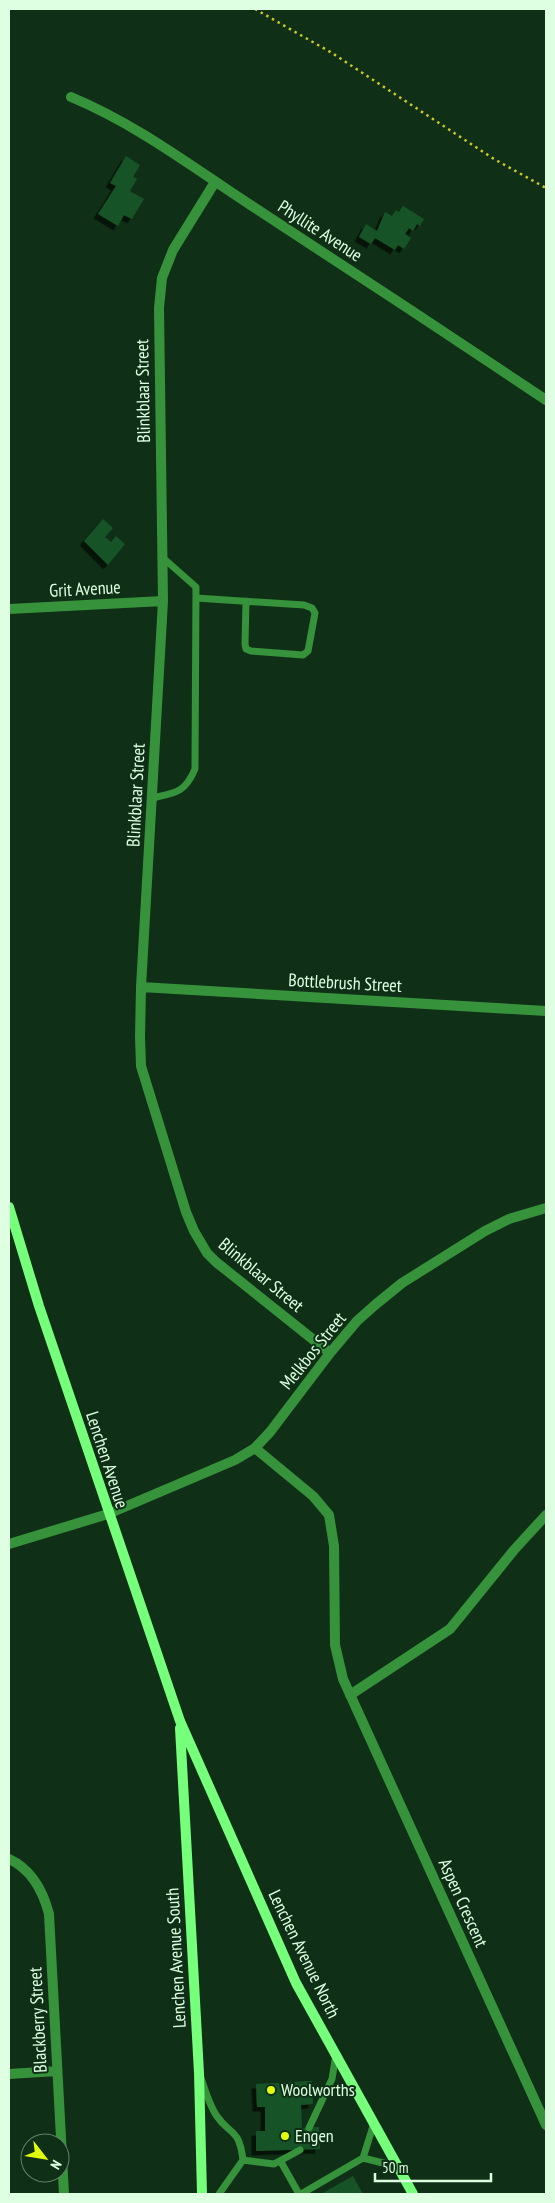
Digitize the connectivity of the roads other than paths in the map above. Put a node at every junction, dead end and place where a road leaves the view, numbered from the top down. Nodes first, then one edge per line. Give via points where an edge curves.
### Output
1 (71, 97) dead end
2 (215, 182) junction
3 (546, 400) edge
4 (162, 558) junction
5 (196, 598) junction
6 (163, 601) junction
7 (246, 601) junction
8 (9, 608) edge
9 (152, 798) junction
10 (141, 987) junction
11 (546, 1011) edge
12 (9, 1207) edge
13 (546, 1208) edge
14 (330, 1353) junction
15 (255, 1448) junction
16 (108, 1514) junction
17 (546, 1515) edge
18 (9, 1544) edge
19 (350, 1695) junction
20 (180, 1721) junction
21 (9, 1859) edge
22 (336, 2054) junction
23 (57, 2071) junction
24 (199, 2073) junction
25 (9, 2074) edge
26 (374, 2122) junction
27 (546, 2125) edge
28 (310, 2128) dead end
29 (300, 2150) dead end
30 (363, 2158) junction
31 (243, 2160) junction
32 (282, 2162) junction
33 (399, 2167) junction
34 (64, 2194) edge
35 (202, 2194) edge
36 (220, 2194) edge
37 (300, 2194) edge
38 (413, 2194) edge

1 - 2 street, Phyllite Avenue via 104,110 148,135
2 - 3 street, Phyllite Avenue
2 - 4 street, Blinkblaar Street via 173,250 162,278 159,308
4 - 5 lane via 196,587
4 - 6 street, Blinkblaar Street
5 - 7 lane
5 - 9 lane via 195,769 190,782 178,792
6 - 8 street, Grit Avenue
6 - 9 street, Blinkblaar Street
7 - 7 lane via 312,608 315,613 308,651 303,655 246,649
9 - 10 street, Blinkblaar Street
10 - 11 street, Bottlebrush Street
10 - 14 street, Blinkblaar Street via 141,1066 183,1203 197,1237 216,1262
12 - 16 main road, Lenchen Avenue
13 - 14 street, Melkbos Street via 498,1224 402,1283 357,1321
14 - 15 street, Melkbos Street
15 - 16 street, Melkbos Street
15 - 19 street, Aspen Crescent via 313,1496 329,1515 334,1546 335,1645
16 - 18 street, Melkbos Street
16 - 20 main road, Lenchen Avenue
17 - 19 street via 450,1629
19 - 27 street, Aspen Crescent
20 - 22 main road, Lenchen Avenue North via 296,1983
20 - 24 main road, Lenchen Avenue South
21 - 23 street, Blackberry Street via 26,1870 46,1901
22 - 26 main road, Lenchen Avenue North
22 - 28 lane via 332,2079
23 - 25 street
23 - 34 street, Blackberry Street
24 - 31 lane via 216,2115 241,2143
24 - 35 main road, Lenchen Avenue South
26 - 30 lane
26 - 33 main road, Lenchen Avenue North
29 - 32 lane
30 - 33 lane
30 - 37 lane
31 - 32 lane
31 - 36 lane
32 - 37 lane
33 - 38 main road, Lenchen Avenue North

